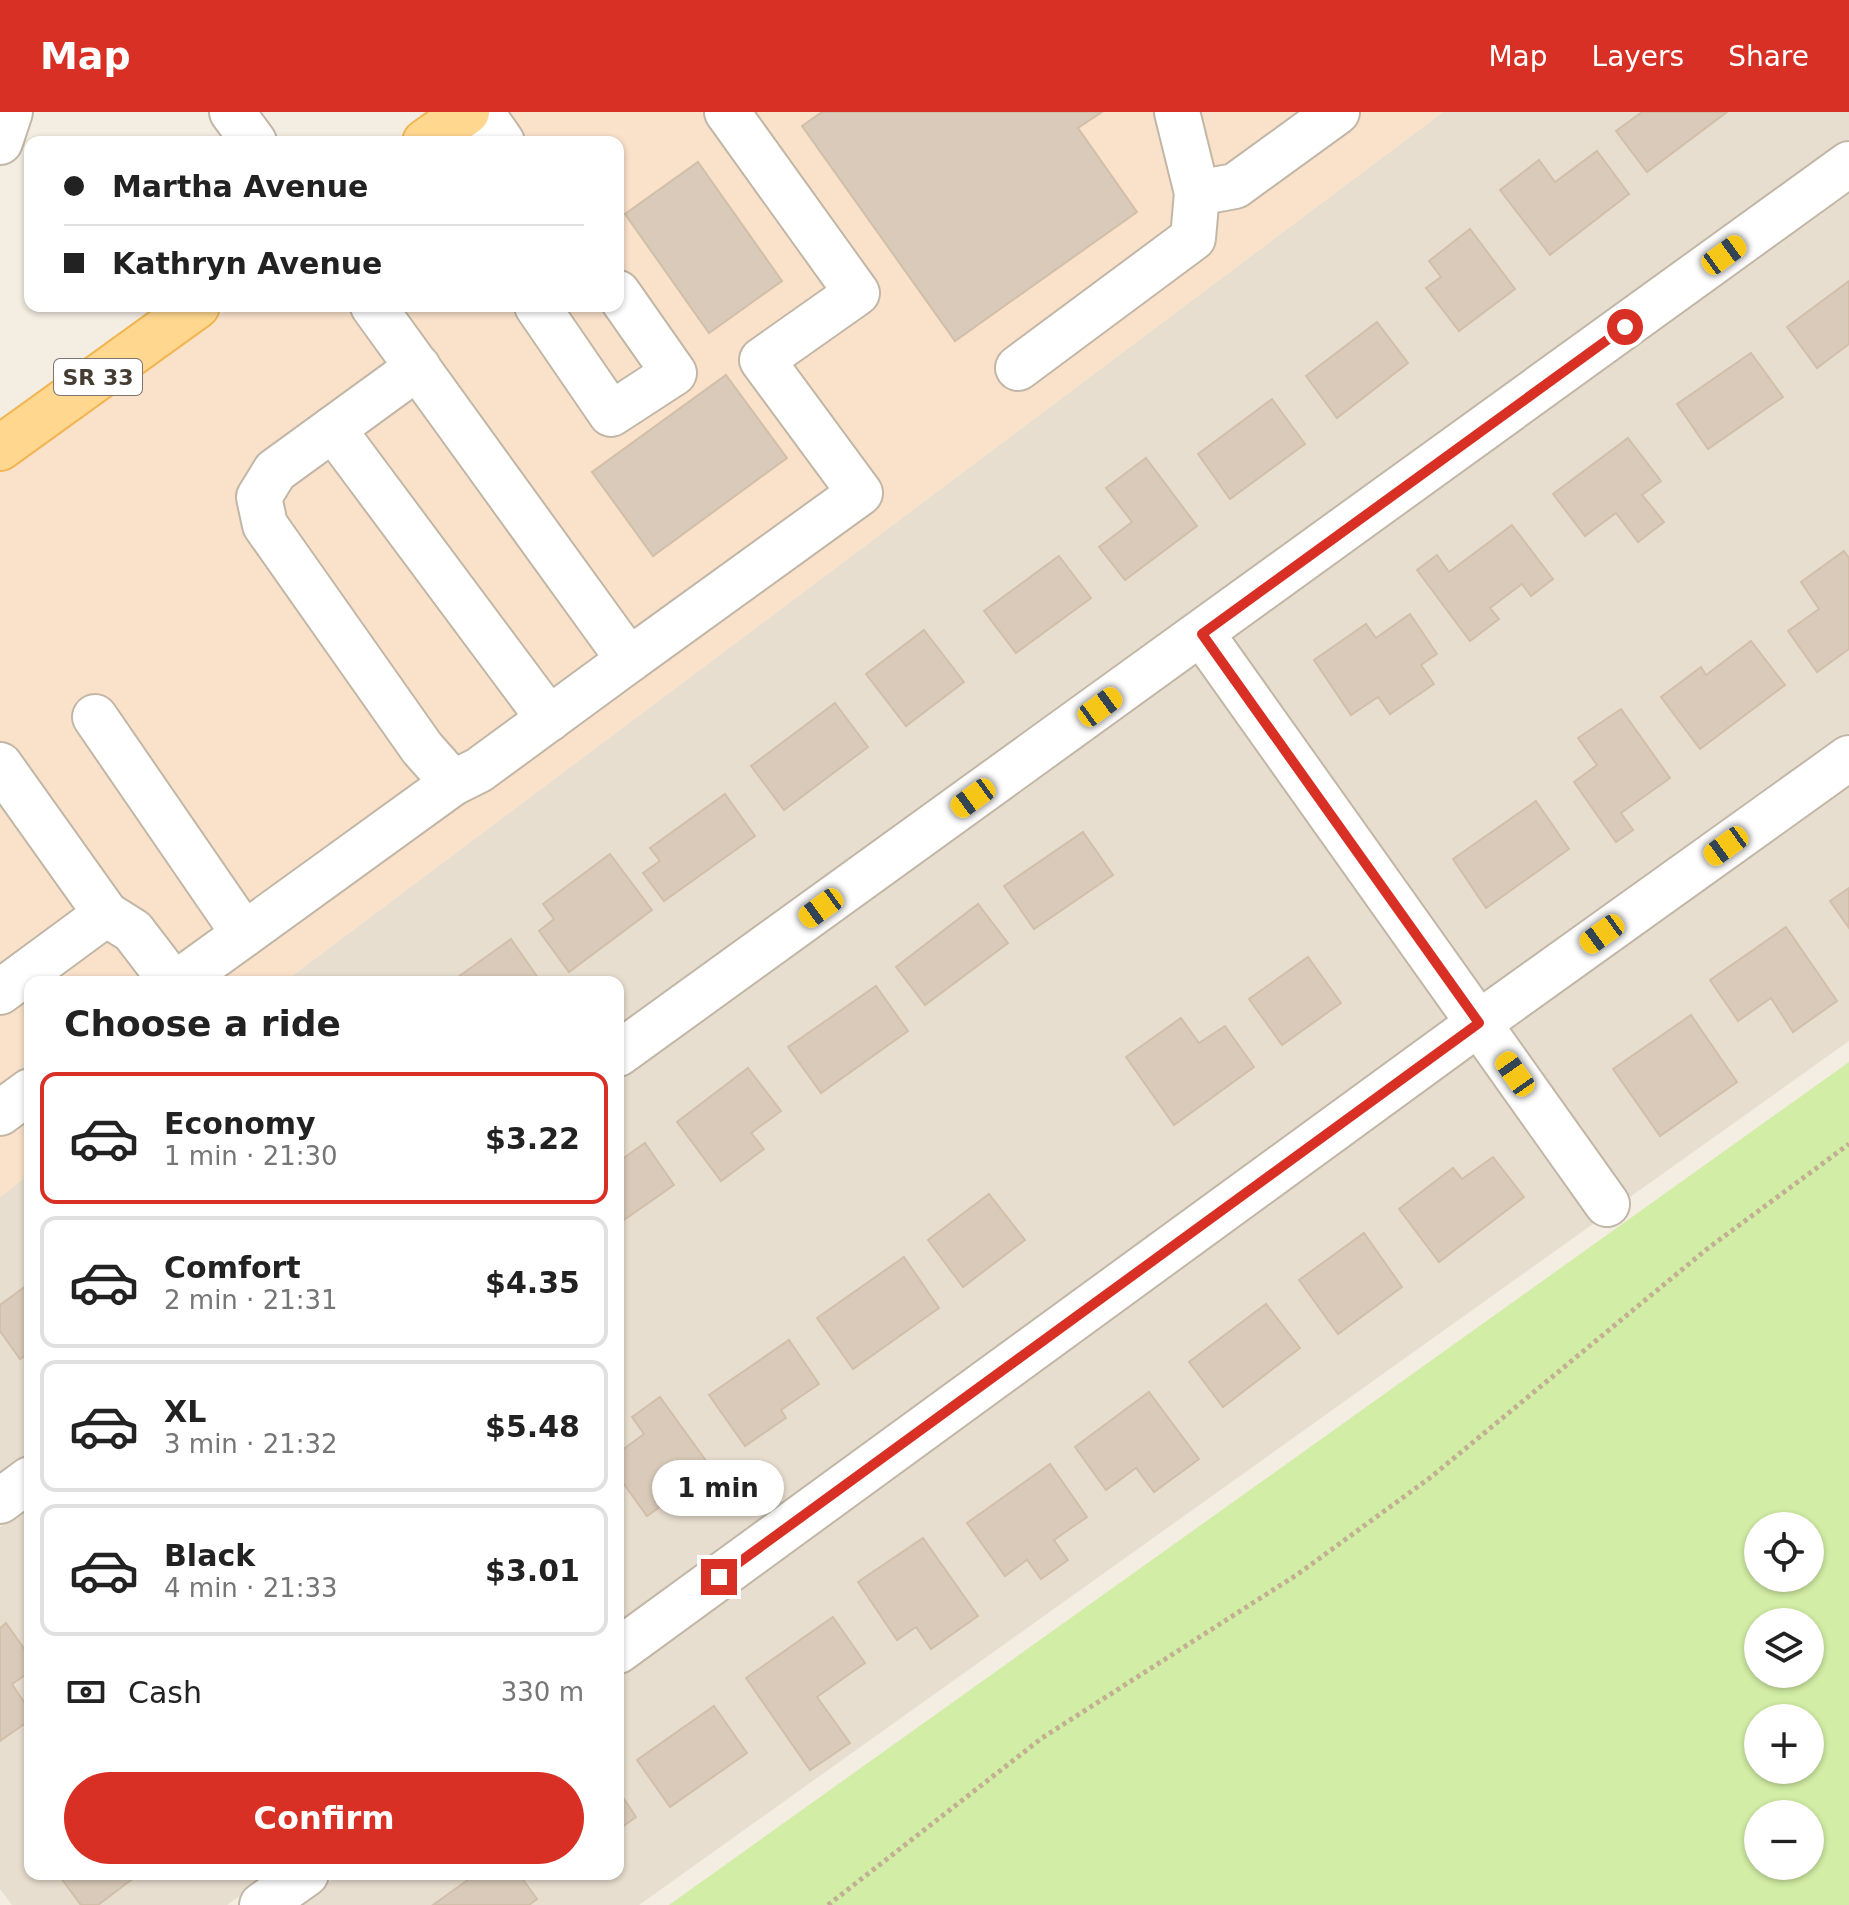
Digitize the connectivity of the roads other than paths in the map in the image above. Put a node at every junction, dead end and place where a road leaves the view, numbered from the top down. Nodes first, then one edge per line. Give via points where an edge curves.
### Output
1 (10, 112) edge
2 (232, 112) edge
3 (467, 112) edge
4 (481, 112) edge
5 (727, 112) edge
6 (1177, 112) edge
7 (1337, 112) edge
8 (250, 136) edge
9 (433, 136) edge
10 (498, 136) edge
11 (0, 142) edge
12 (1849, 164) edge
13 (1197, 193) junction
14 (624, 302) edge
15 (189, 312) edge
16 (377, 312) edge
17 (541, 312) edge
18 (418, 367) junction
19 (1018, 368) dead end
20 (333, 429) junction
21 (0, 448) edge
22 (1202, 634) junction
23 (629, 660) junction
24 (95, 717) dead end
25 (549, 719) junction
26 (1849, 758) edge
27 (0, 765) edge
28 (453, 783) junction
29 (106, 914) junction
30 (244, 934) junction
31 (167, 976) edge
32 (186, 976) edge
33 (0, 992) edge
34 (1479, 1023) junction
35 (624, 1050) edge
36 (24, 1095) edge
37 (0, 1113) edge
38 (1607, 1204) dead end
39 (24, 1483) edge
40 (0, 1501) edge
41 (624, 1647) edge
42 (297, 1880) edge
43 (262, 1905) edge

1 - 11 street
2 - 8 street
3 - 9 main road
4 - 10 street
5 - 23 street via 857,293 762,360 860,493
6 - 13 street
7 - 13 street via 1235,186
12 - 22 street
13 - 19 street via 1193,238
14 - 17 street via 674,373 611,414
15 - 21 main road, SR 33
16 - 18 street
18 - 20 street
18 - 23 street
20 - 25 street
20 - 28 street via 275,471 259,497 265,525 422,748
22 - 34 street
22 - 35 street
23 - 25 street
24 - 30 street
25 - 28 street
26 - 34 street
27 - 29 street
28 - 30 street
29 - 31 street via 133,931
29 - 33 street
30 - 32 street
34 - 38 street
34 - 41 street
36 - 37 street
39 - 40 street
42 - 43 street

